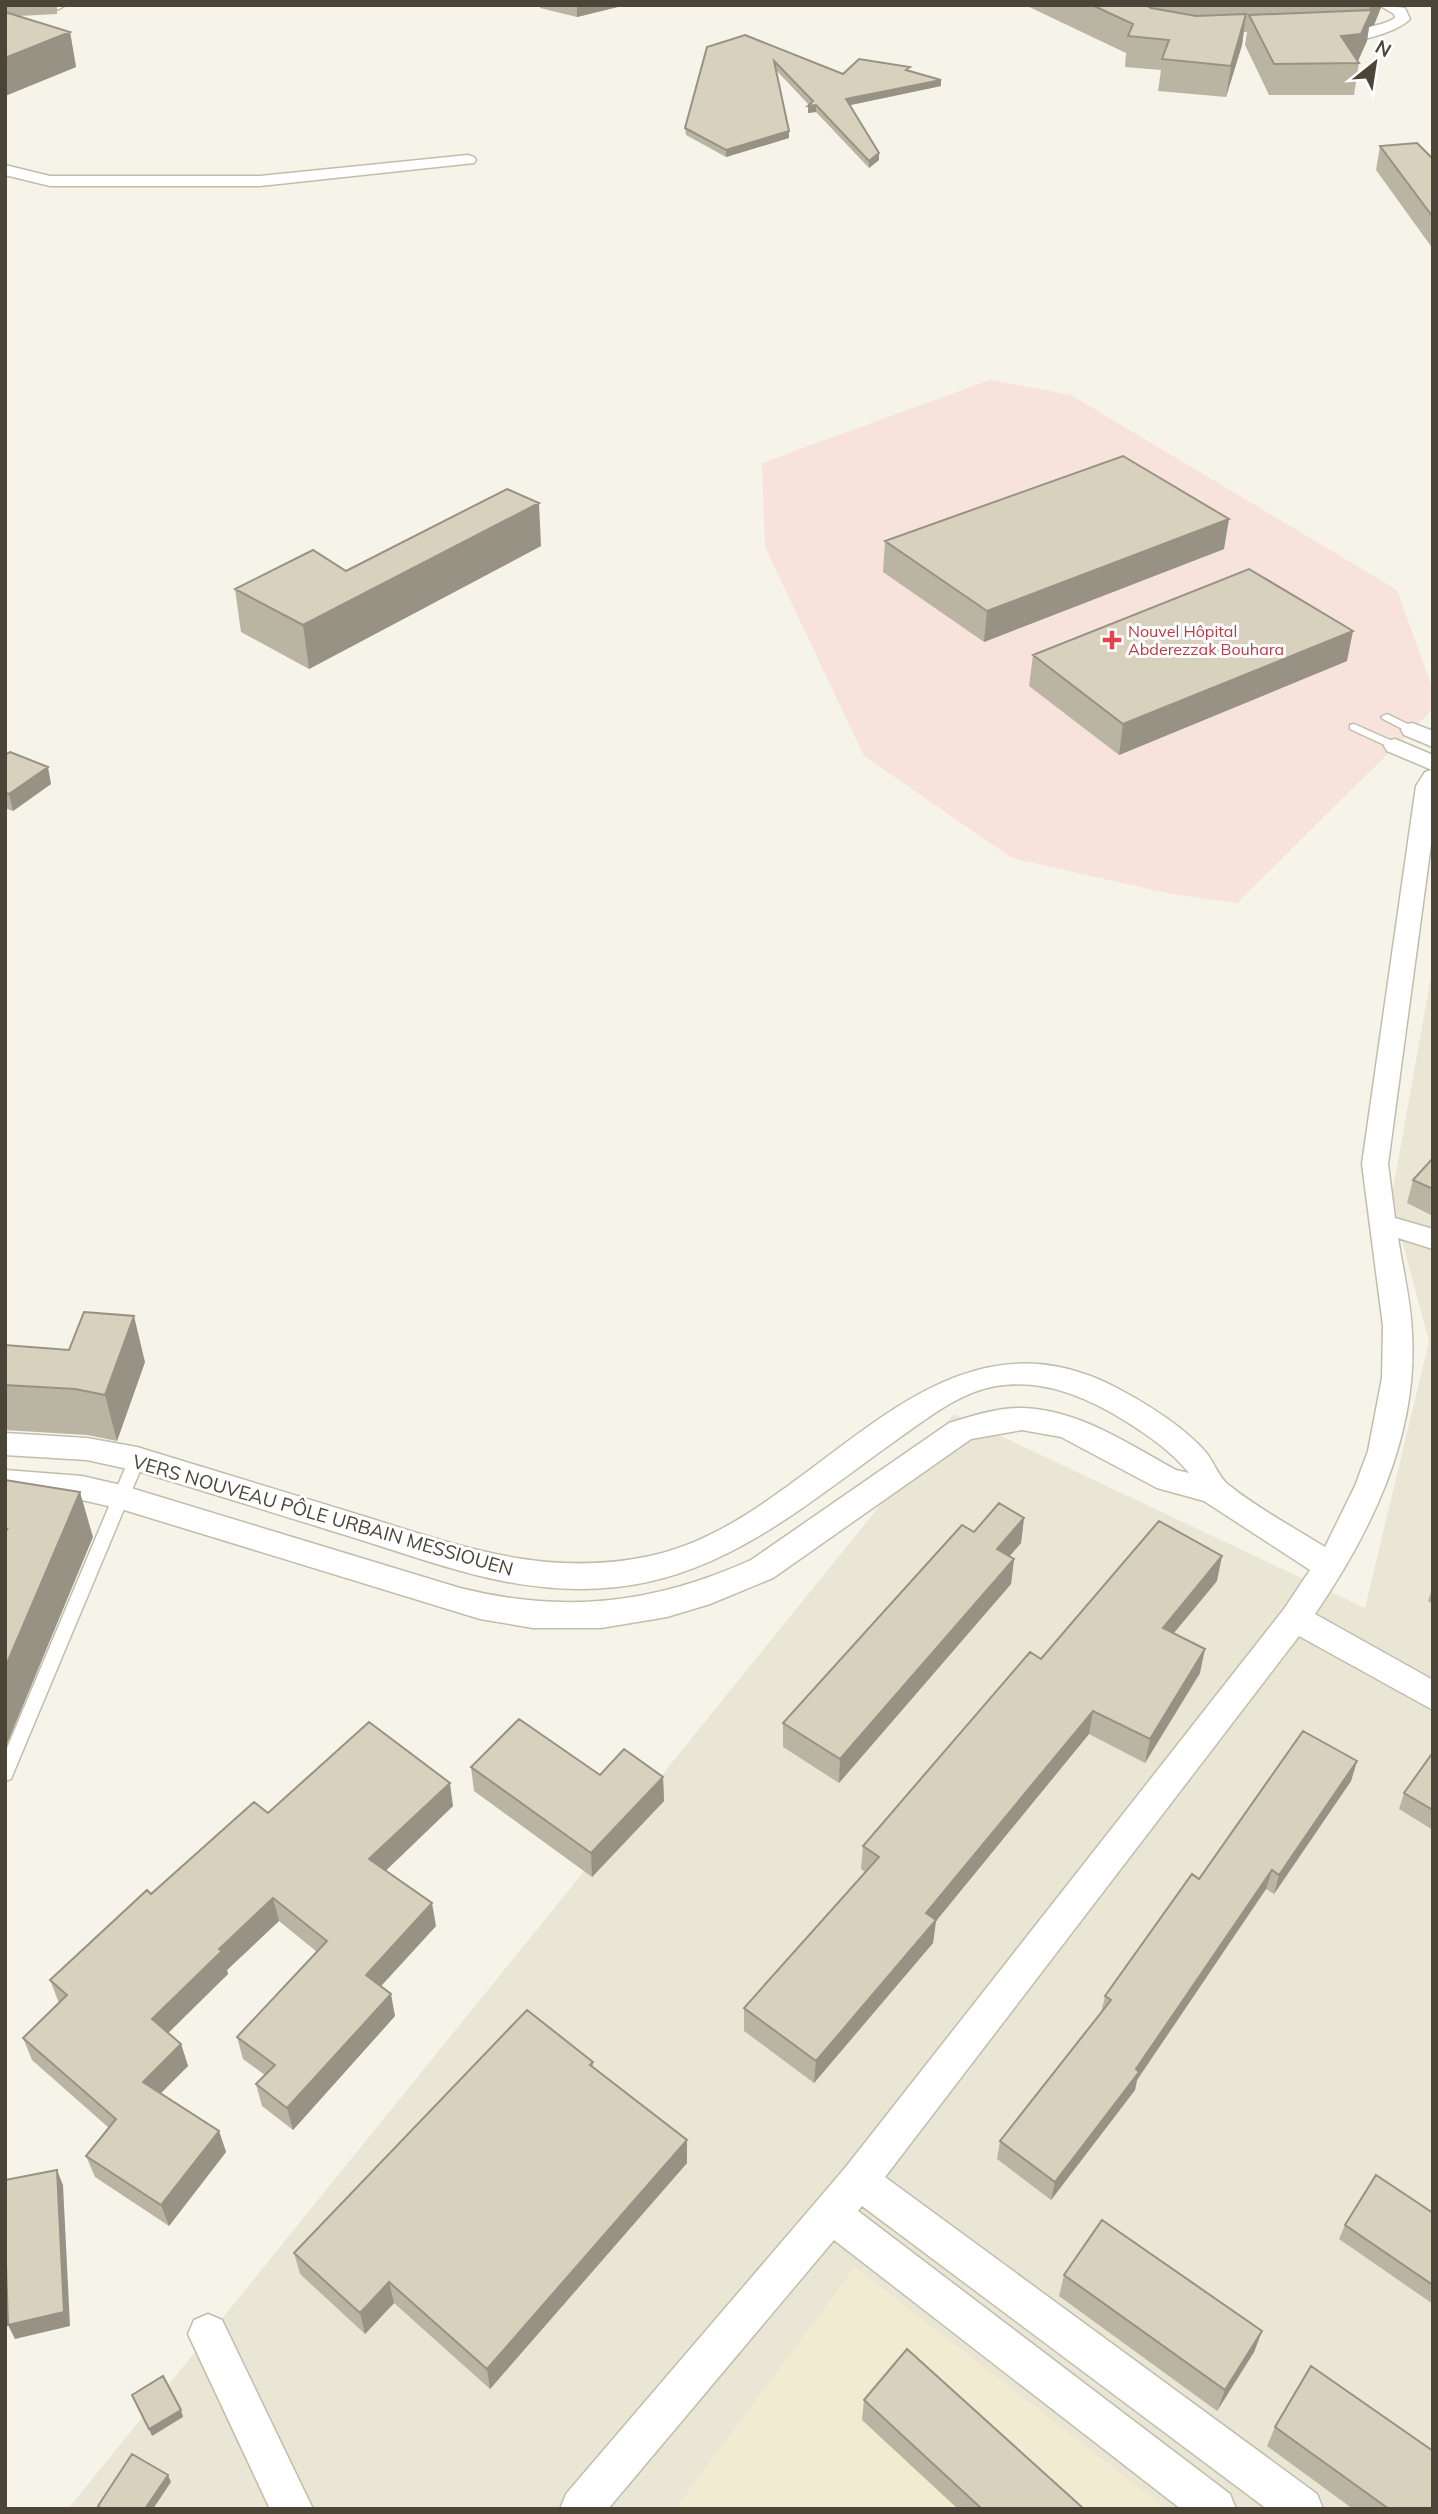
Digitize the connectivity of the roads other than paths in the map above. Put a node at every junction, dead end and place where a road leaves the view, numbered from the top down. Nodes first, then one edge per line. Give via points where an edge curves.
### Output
1 (59, 5) edge
2 (1386, 5) edge
3 (5, 6) edge
4 (1312, 37) edge
5 (468, 160) dead end
6 (5, 170) edge
7 (1387, 717) dead end
8 (1354, 727) dead end
9 (1404, 738) junction
10 (1433, 740) edge
11 (1433, 764) edge
12 (1433, 777) edge
13 (1424, 883) edge
14 (1382, 1224) junction
15 (1433, 1239) edge
16 (5, 1444) edge
17 (137, 1459) junction
18 (5, 1482) edge
19 (1213, 1491) junction
20 (121, 1497) junction
21 (1331, 1567) junction
22 (1295, 1618) junction
23 (1433, 1696) edge
24 (5, 1774) edge
25 (859, 2181) junction
26 (831, 2214) junction
27 (208, 2334) dead end
28 (292, 2509) edge
29 (581, 2509) edge
30 (1215, 2509) edge
31 (1302, 2509) edge

1 - 3 street
2 - 4 street via 1400,11 1403,19 1392,27 1368,34
5 - 6 street via 260,181 50,181
7 - 9 lane
8 - 9 lane
9 - 10 street
9 - 11 street
12 - 13 street via 1427,786
13 - 14 street via 1377,1136 1375,1164
14 - 15 street
14 - 21 street via 1398,1337 1396,1394 1384,1452 1362,1510
16 - 17 street, VERS NOUVEAU PÔLE URBAIN MESSIOUEN
17 - 19 street, VERS NOUVEAU PÔLE URBAIN MESSIOUEN via 490,1567 533,1576 620,1575 693,1556 740,1534 937,1396 959,1385 1013,1373 1070,1380 1122,1403 1189,1451
17 - 20 lane
18 - 20 street, VERS NOUVEAU PÔLE URBAIN MESSIOUEN via 50,1484
19 - 20 street, VERS NOUVEAU PÔLE URBAIN MESSIOUEN via 1168,1480 1065,1426 1022,1419 979,1424 943,1441 762,1569 730,1585 657,1608 578,1617 463,1602
19 - 21 street, VERS NOUVEAU PÔLE URBAIN MESSIOUEN
20 - 24 lane
21 - 22 street
22 - 23 street
22 - 25 street
25 - 26 street
25 - 31 street
26 - 29 street
26 - 30 street
27 - 28 street

